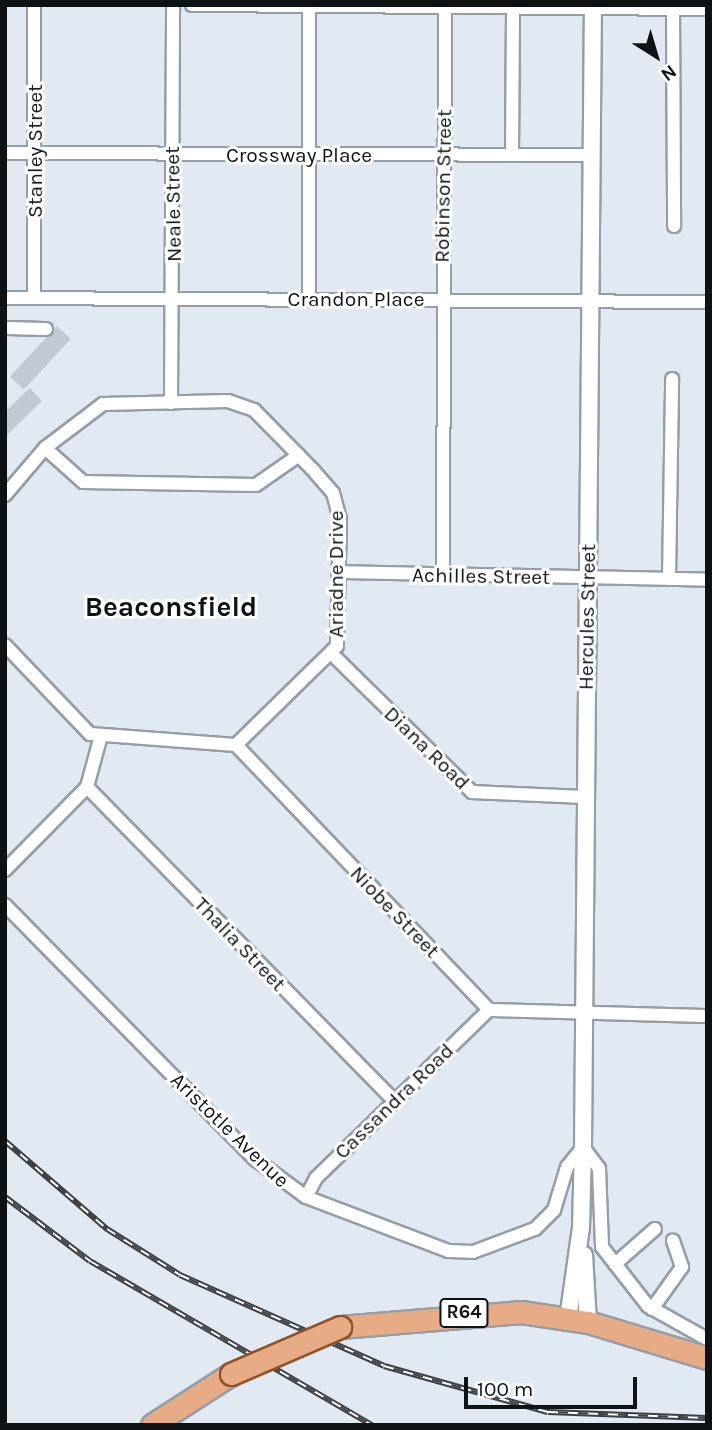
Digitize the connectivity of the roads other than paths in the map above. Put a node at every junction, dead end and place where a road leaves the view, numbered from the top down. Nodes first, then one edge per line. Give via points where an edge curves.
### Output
1 (34, 5) edge
2 (173, 5) edge
3 (192, 5) edge
4 (309, 6) edge
5 (445, 6) edge
6 (513, 8) junction
7 (593, 8) edge
8 (707, 9) edge
9 (673, 10) junction
10 (5, 153) edge
11 (35, 153) junction
12 (172, 153) junction
13 (444, 155) junction
14 (512, 155) junction
15 (593, 155) junction
16 (309, 156) junction
17 (674, 226) dead end
18 (5, 298) edge
19 (34, 298) junction
20 (174, 298) junction
21 (309, 299) junction
22 (442, 299) junction
23 (591, 301) junction
24 (707, 302) edge
25 (5, 328) edge
26 (46, 328) dead end
27 (672, 379) dead end
28 (171, 402) junction
29 (45, 448) junction
30 (299, 455) junction
31 (5, 495) edge
32 (338, 572) junction
33 (443, 577) junction
34 (588, 577) junction
35 (669, 579) junction
36 (707, 580) edge
37 (5, 645) edge
38 (332, 654) junction
39 (100, 739) junction
40 (236, 745) junction
41 (87, 787) junction
42 (584, 797) junction
43 (5, 870) edge
44 (5, 905) edge
45 (489, 1010) junction
46 (584, 1013) junction
47 (707, 1016) edge
48 (393, 1100) junction
49 (583, 1147) junction
50 (306, 1197) junction
51 (655, 1229) dead end
52 (673, 1241) dead end
53 (615, 1264) junction
54 (652, 1309) junction
55 (578, 1321) junction
56 (707, 1339) edge
57 (707, 1358) edge
58 (152, 1425) edge

1 - 11 street, Stanley Street
2 - 12 street, Neale Street
3 - 4 street
4 - 5 street
4 - 16 street
5 - 6 street
5 - 13 street, Robinson Street
6 - 7 street
6 - 14 street
7 - 9 street
7 - 15 street, Hercules Street
8 - 9 street
9 - 17 street
10 - 11 street, Crossway Place
11 - 12 street, Crossway Place
11 - 19 street, Stanley Street
12 - 16 street, Crossway Place
12 - 20 street, Neale Street
13 - 14 street, Crossway Place
13 - 16 street, Crossway Place
13 - 22 street, Robinson Street
14 - 15 street, Crossway Place
15 - 23 street, Hercules Street
16 - 21 street
18 - 19 street, Crandon Place
19 - 20 street, Crandon Place
20 - 21 street, Crandon Place
20 - 28 street, Neale Street
21 - 22 street, Crandon Place
22 - 23 street, Crandon Place
22 - 33 street, Robinson Street
23 - 24 street, Crandon Place
23 - 34 street, Hercules Street
25 - 26 street
27 - 35 street
28 - 29 street, Ariadne Drive via 103,404
28 - 30 street, Ariadne Drive via 243,405
29 - 30 street via 83,482 256,485
29 - 31 street, Ariadne Drive
30 - 32 street, Ariadne Drive via 337,501
32 - 33 street, Achilles Street
32 - 38 street, Ariadne Drive
33 - 34 street, Achilles Street
34 - 35 street, Achilles Street
34 - 42 street, Hercules Street
35 - 36 street, Achilles Street
37 - 39 street via 76,723
38 - 40 street, Ariadne Drive
38 - 42 street, Diana Road via 472,792
39 - 40 street
39 - 41 street
40 - 45 street, Niobe Street
41 - 43 street
41 - 48 street, Thalia Street
42 - 46 street, Hercules Street
44 - 50 street, Aristotle Avenue via 256,1160
45 - 46 street
45 - 48 street, Cassandra Road
46 - 47 street
46 - 49 street, Hercules Street
48 - 50 street, Cassandra Road via 316,1178
49 - 50 street, Aristotle Avenue via 542,1222 519,1239 473,1252 449,1251
49 - 53 street via 599,1168 599,1233
49 - 55 street, Hercules Street
51 - 53 street
52 - 54 street via 682,1267
53 - 54 street
54 - 56 street
55 - 57 main road, R64
55 - 58 main road, R64, bridge via 446,1314 341,1327 231,1374

